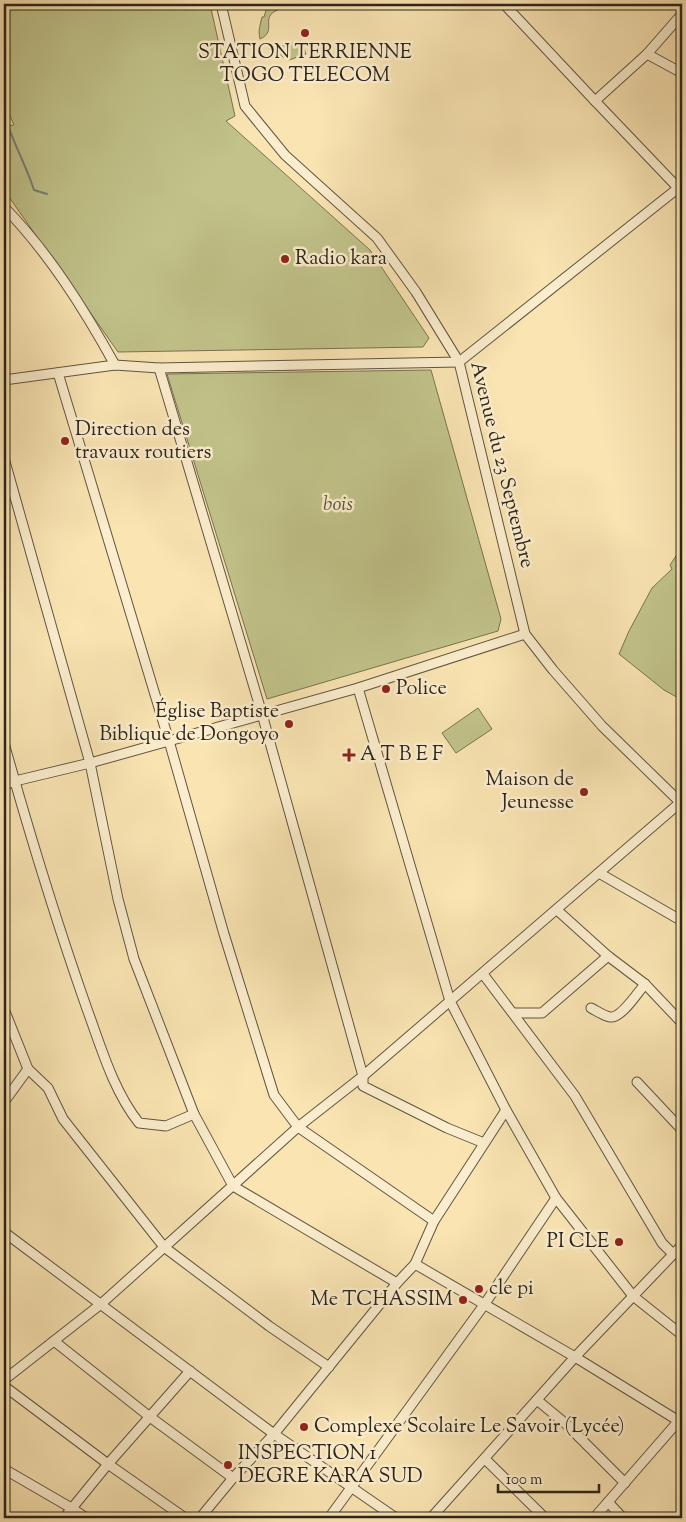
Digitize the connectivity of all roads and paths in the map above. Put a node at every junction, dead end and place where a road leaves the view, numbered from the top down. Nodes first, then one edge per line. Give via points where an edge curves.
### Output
1 (221, 4) edge
2 (504, 4) edge
3 (682, 14) edge
4 (647, 54) junction
5 (682, 73) edge
6 (595, 102) junction
7 (681, 188) edge
8 (4, 207) edge
9 (459, 362) junction
10 (115, 365) junction
11 (159, 368) junction
12 (58, 373) junction
13 (4, 380) edge
14 (4, 458) edge
15 (524, 634) junction
16 (358, 688) junction
17 (262, 714) junction
18 (169, 741) junction
19 (4, 743) edge
20 (90, 763) junction
21 (15, 781) junction
22 (4, 785) edge
23 (682, 802) edge
24 (599, 874) junction
25 (557, 910) junction
26 (682, 921) edge
27 (608, 956) junction
28 (483, 974) junction
29 (645, 984) junction
30 (450, 1001) junction
31 (591, 1008) dead end
32 (4, 1009) edge
33 (513, 1013) junction
34 (682, 1023) edge
35 (28, 1069) junction
36 (363, 1076) junction
37 (637, 1082) dead end
38 (4, 1102) edge
39 (506, 1110) junction
40 (194, 1114) junction
41 (298, 1127) junction
42 (682, 1130) edge
43 (484, 1143) junction
44 (233, 1186) junction
45 (556, 1198) junction
46 (434, 1221) junction
47 (4, 1232) edge
48 (682, 1245) edge
49 (164, 1248) junction
50 (673, 1254) junction
51 (415, 1264) junction
52 (397, 1283) junction
53 (633, 1296) junction
54 (101, 1304) junction
55 (484, 1305) junction
56 (682, 1335) edge
57 (54, 1341) junction
58 (575, 1357) junction
59 (329, 1367) junction
60 (190, 1371) junction
61 (4, 1380) edge
62 (4, 1386) edge
63 (538, 1400) junction
64 (150, 1416) junction
65 (681, 1420) edge
66 (274, 1434) junction
67 (484, 1459) junction
68 (108, 1464) junction
69 (4, 1469) edge
70 (233, 1478) junction
71 (625, 1483) junction
72 (350, 1488) junction
73 (608, 1502) junction
74 (73, 1509) junction
75 (64, 1518) edge
76 (86, 1518) edge
77 (185, 1518) edge
78 (200, 1518) edge
79 (329, 1518) edge
80 (396, 1518) edge
81 (431, 1518) edge
82 (545, 1518) edge
83 (594, 1518) edge
84 (623, 1518) edge

1 - 9 street, Avenue du 23 Septembre via 245,106 285,156 376,238 416,292
2 - 6 street
3 - 4 street
4 - 5 street
4 - 6 street
6 - 7 street
7 - 9 street
8 - 10 street via 55,269 89,318
9 - 11 street
9 - 15 street, Avenue du 23 Septembre
10 - 11 street
10 - 12 street
11 - 17 street
12 - 13 street
12 - 18 street
14 - 20 street
15 - 16 street
15 - 23 street, Avenue du 23 Septembre via 602,726
16 - 17 street
16 - 30 street
17 - 18 street
17 - 36 street
18 - 20 street
18 - 41 street via 274,1095
19 - 21 street
20 - 21 street
20 - 40 street via 134,959
21 - 22 street
21 - 40 street via 63,939 108,1066 130,1111 139,1122 166,1126
23 - 24 street
24 - 25 street
24 - 26 street
25 - 27 street
25 - 28 street
27 - 29 street
27 - 33 street via 542,1013
28 - 30 street
28 - 33 street
29 - 31 street via 616,1016 609,1017
29 - 34 street
30 - 36 street
30 - 39 street
32 - 35 street
33 - 50 street via 575,1096 662,1243
35 - 38 street
35 - 49 street via 48,1088 63,1119
36 - 41 street
36 - 43 street via 363,1086
37 - 42 street
39 - 43 street
39 - 45 street
40 - 44 street
41 - 44 street
41 - 46 street
43 - 46 street
44 - 49 street
44 - 52 street
45 - 53 street
45 - 55 street
46 - 51 street
47 - 54 street
48 - 50 street
49 - 54 street
49 - 59 street
50 - 53 street
51 - 52 street
51 - 55 street
52 - 59 street
53 - 56 street
53 - 58 street
54 - 57 street
54 - 60 street
55 - 58 street
55 - 72 street
57 - 61 street
57 - 64 street
58 - 63 street
58 - 65 street
59 - 66 street
60 - 64 street
60 - 66 street
62 - 68 street
63 - 67 street
63 - 71 street
64 - 68 street
64 - 70 street
65 - 71 street
66 - 70 street
66 - 72 street
67 - 81 street
67 - 82 street
68 - 74 street
68 - 77 street
69 - 74 street
70 - 78 street
71 - 73 street
72 - 79 street
72 - 80 street
73 - 83 street
73 - 84 street
74 - 75 street
74 - 76 street

